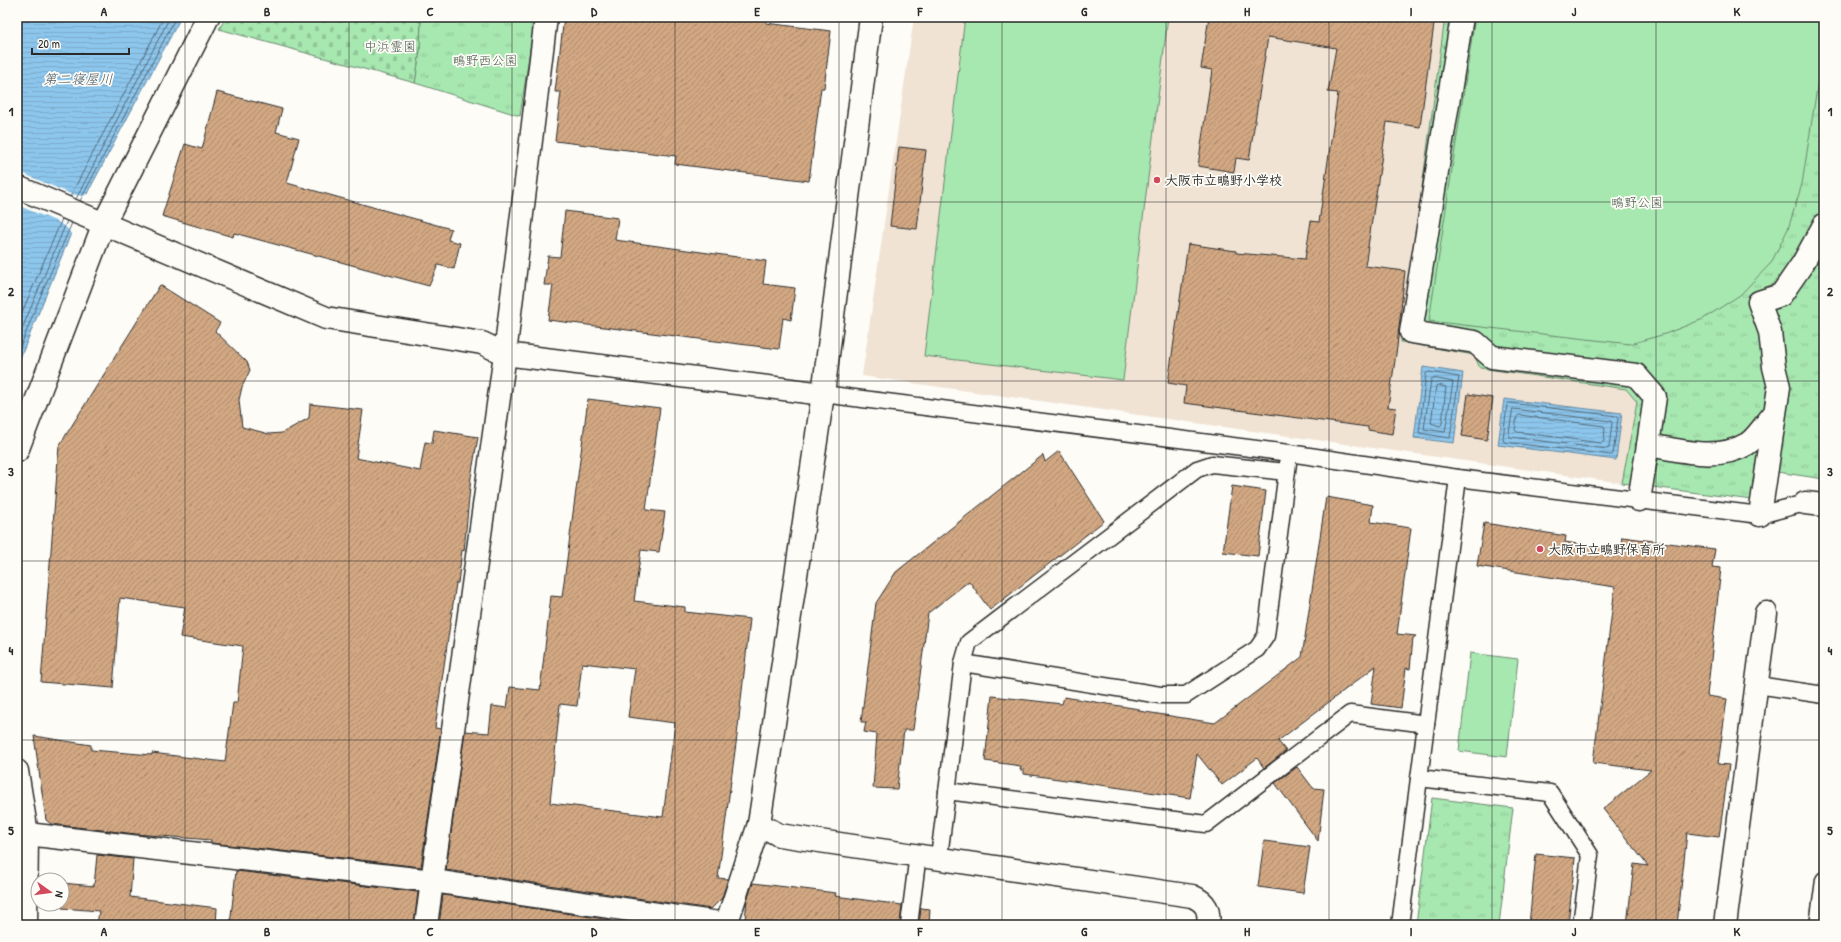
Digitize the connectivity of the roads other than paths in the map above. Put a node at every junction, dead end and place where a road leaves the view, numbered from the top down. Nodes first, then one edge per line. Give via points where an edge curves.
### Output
1 (208, 17) edge
2 (546, 17) edge
3 (871, 17) edge
4 (1462, 17) edge
5 (17, 187) edge
6 (104, 223) junction
7 (1824, 225) edge
8 (505, 354) junction
9 (823, 394) junction
10 (1774, 414) junction
11 (1648, 444) junction
12 (17, 451) edge
13 (1289, 453) junction
14 (1286, 472) junction
15 (1458, 478) junction
16 (1639, 500) junction
17 (1815, 504) edge
18 (1760, 515) junction
19 (1766, 613) dead end
20 (963, 663) junction
21 (1757, 685) junction
22 (1824, 694) edge
23 (1426, 724) junction
24 (17, 771) edge
25 (1419, 778) junction
26 (947, 791) junction
27 (758, 824) junction
28 (27, 834) junction
29 (928, 856) junction
30 (1824, 880) edge
31 (432, 881) junction
32 (26, 925) edge
33 (426, 925) edge
34 (726, 925) edge
35 (909, 925) edge
36 (1208, 925) edge
37 (1400, 925) edge
38 (1581, 925) edge
39 (1725, 925) edge
40 (1818, 925) edge

1 - 6 street
2 - 8 street
3 - 9 street
4 - 11 street via 1411,332 1475,342 1492,357 1636,375 1655,397
5 - 6 street
6 - 8 street via 326,318 482,344
6 - 12 street
7 - 10 street via 1781,295 1755,298 1770,332 1779,387
8 - 9 street
8 - 31 street
9 - 13 lane
9 - 27 street
10 - 11 street via 1748,443 1726,451 1705,455
10 - 18 street
11 - 16 street
13 - 14 lane
13 - 15 lane
14 - 20 lane via 1212,464 1197,469 969,642
14 - 20 lane via 1266,636 1257,649 1186,695 1160,695
15 - 16 lane
15 - 23 lane
16 - 18 lane
17 - 18 lane
19 - 21 street
20 - 26 lane
21 - 22 lane
21 - 39 street
23 - 25 lane
23 - 26 lane via 1350,714 1206,824
24 - 28 street
25 - 37 lane
25 - 38 lane via 1550,793 1590,855
26 - 29 lane
27 - 29 street via 779,835
27 - 34 street
28 - 31 street
28 - 32 street
29 - 35 lane
29 - 36 street via 1192,896 1204,903 1208,910
30 - 40 lane
31 - 33 street
31 - 34 street

